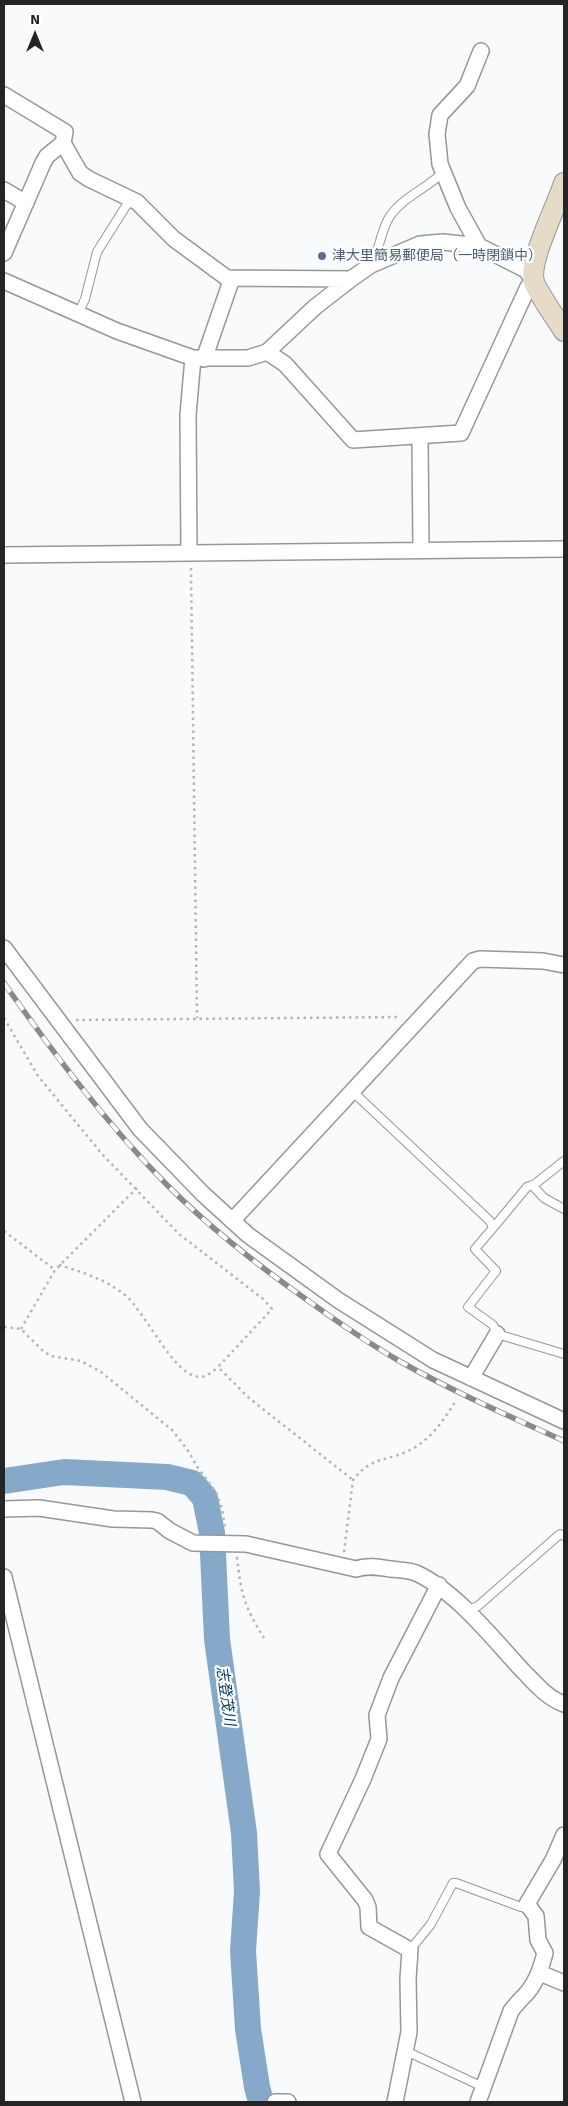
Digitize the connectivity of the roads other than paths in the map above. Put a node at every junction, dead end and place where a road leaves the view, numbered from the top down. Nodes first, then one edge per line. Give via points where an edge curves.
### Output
1 (481, 51) dead end
2 (4, 95) edge
3 (63, 143) junction
4 (443, 172) junction
5 (4, 190) edge
6 (563, 195) edge
7 (131, 198) junction
8 (26, 203) junction
9 (479, 246) junction
10 (4, 252) edge
11 (372, 265) junction
12 (230, 278) junction
13 (351, 279) junction
14 (534, 282) junction
15 (5, 284) edge
16 (78, 314) junction
17 (564, 331) edge
18 (267, 352) junction
19 (199, 358) junction
20 (420, 436) junction
21 (564, 549) edge
22 (421, 551) junction
23 (190, 553) junction
24 (4, 555) edge
25 (4, 948) edge
26 (564, 964) edge
27 (352, 1091) junction
28 (564, 1160) edge
29 (532, 1185) junction
30 (564, 1209) edge
31 (232, 1221) junction
32 (493, 1228) junction
33 (497, 1334) junction
34 (564, 1354) edge
35 (471, 1378) junction
36 (564, 1421) edge
37 (4, 1509) edge
38 (564, 1536) edge
39 (4, 1577) edge
40 (439, 1585) junction
41 (466, 1611) junction
42 (564, 1704) edge
43 (564, 1836) edge
44 (531, 1909) junction
45 (410, 1950) junction
46 (540, 1973) junction
47 (564, 1983) edge
48 (406, 2051) junction
49 (482, 2087) junction
50 (133, 2102) edge
51 (276, 2102) edge
52 (288, 2102) edge
53 (395, 2102) edge
54 (478, 2102) edge

1 - 4 street via 468,86 440,115 437,134
2 - 3 street via 65,132
3 - 7 street via 80,173
3 - 8 street via 47,156
4 - 9 street
4 - 11 lane via 433,183 412,194 392,214
5 - 8 street
6 - 14 main road via 533,264
7 - 12 street via 181,245
7 - 16 lane via 98,252
8 - 10 street
9 - 11 street via 443,242 420,244
9 - 14 street via 526,270
11 - 13 street
12 - 13 street
12 - 19 street
13 - 18 street
14 - 17 main road
14 - 20 street via 528,287 461,433
15 - 16 street
16 - 19 street via 117,331
18 - 19 street via 248,358
18 - 20 street via 285,364 353,440
19 - 23 street via 188,414
20 - 22 street
21 - 22 street
22 - 23 street
23 - 24 street
25 - 31 street via 140,1129
26 - 27 street via 472,961
27 - 31 street
27 - 32 lane via 490,1221
28 - 29 lane
29 - 30 lane via 544,1198
29 - 32 lane via 526,1187
31 - 35 street via 338,1300 433,1360
32 - 33 lane via 475,1249 496,1271 468,1307 493,1325
33 - 34 lane
33 - 35 street
35 - 36 street
37 - 40 street via 39,1508 113,1520 157,1521 193,1543 230,1543 276,1549 356,1569 362,1566 415,1572
38 - 41 lane via 560,1534 478,1606
39 - 50 street
40 - 41 street
40 - 45 street via 391,1678 377,1715 379,1740 328,1854 365,1900 369,1927
41 - 42 street via 540,1689
43 - 44 street via 527,1904
44 - 45 lane via 453,1883 431,1924
44 - 46 street via 536,1916 538,1940 545,1953
45 - 48 street
46 - 47 street
46 - 49 street via 512,2011
48 - 49 lane
48 - 53 street
49 - 54 street
51 - 52 street

